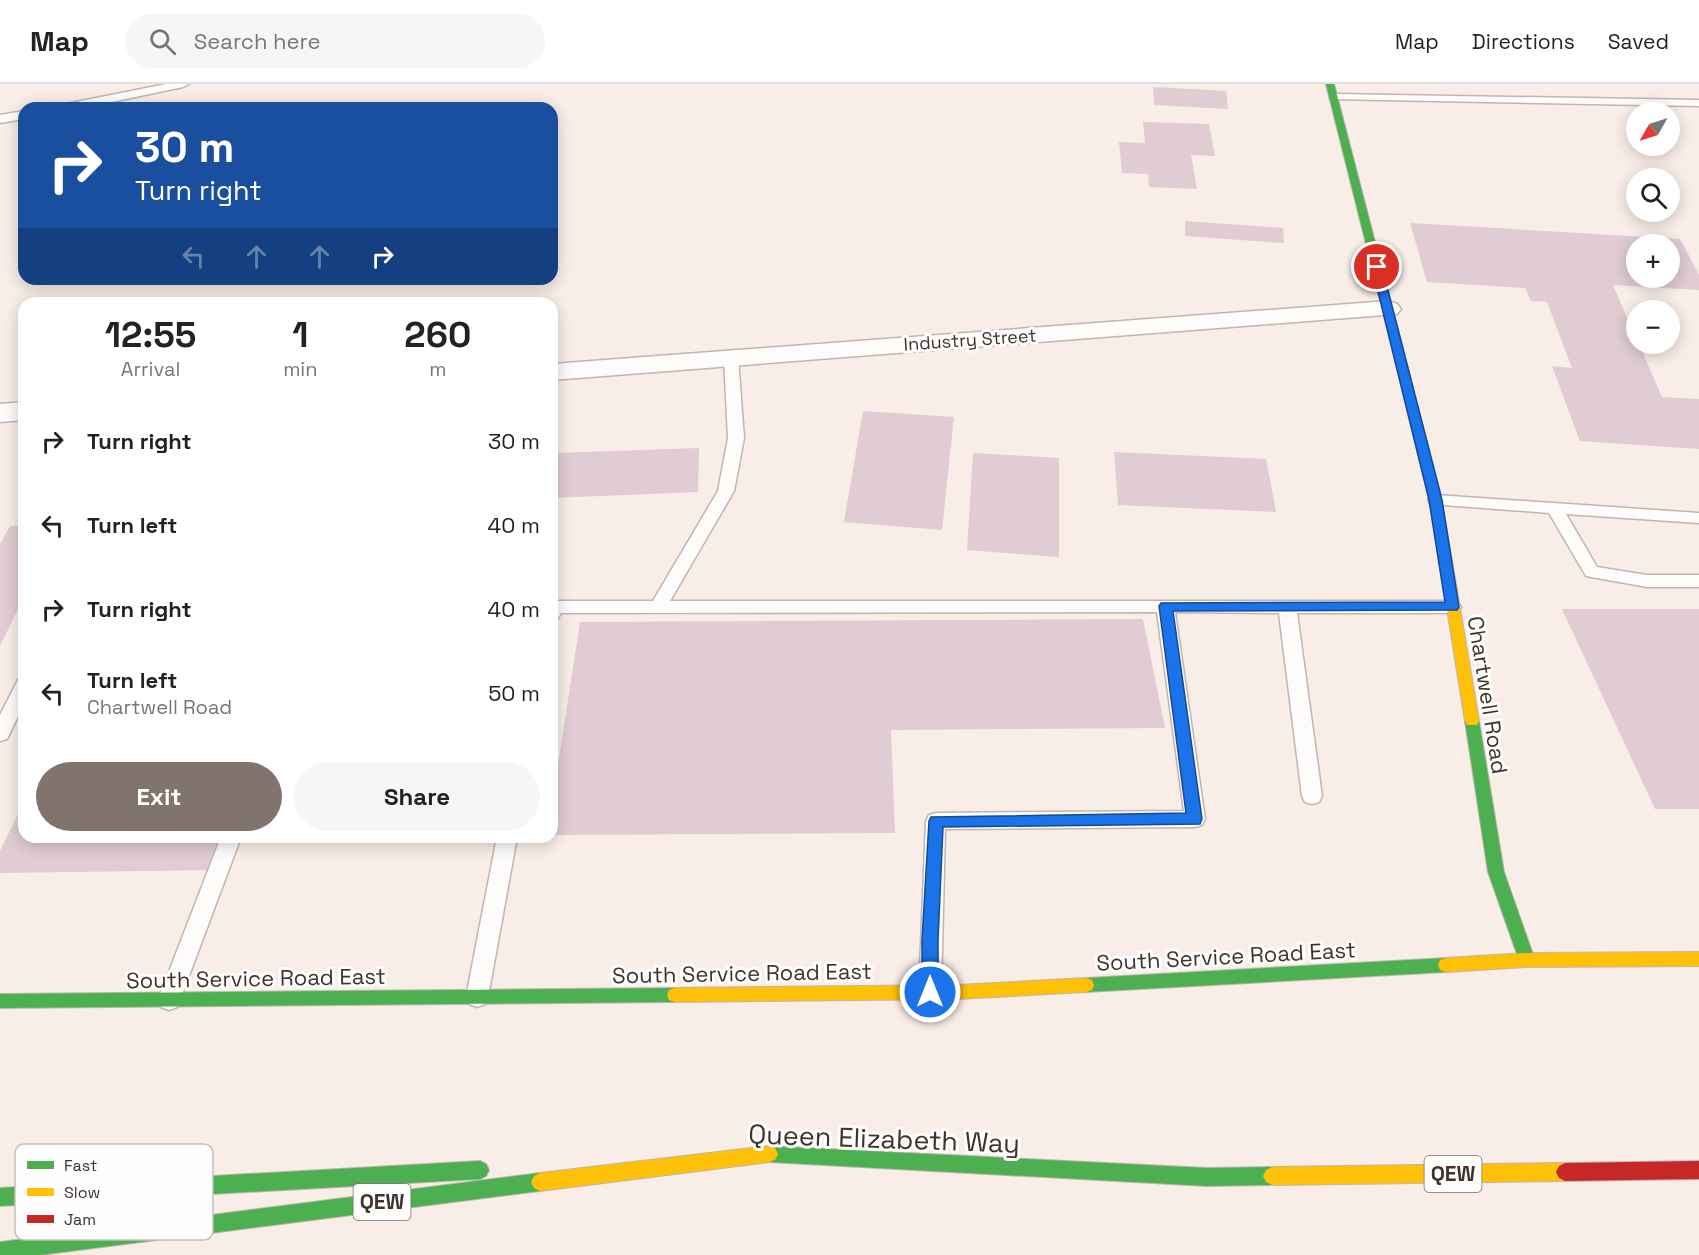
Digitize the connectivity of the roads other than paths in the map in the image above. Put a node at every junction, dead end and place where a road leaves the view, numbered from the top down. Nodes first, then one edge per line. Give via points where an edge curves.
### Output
1 (183, 84) edge
2 (1332, 90) edge
3 (95, 102) edge
4 (1699, 103) edge
5 (18, 116) edge
6 (0, 119) edge
7 (1388, 309) junction
8 (731, 358) junction
9 (558, 372) edge
10 (18, 412) edge
11 (0, 413) edge
12 (1436, 500) junction
13 (1554, 508) junction
14 (1699, 518) edge
15 (1699, 580) edge
16 (1166, 606) junction
17 (1287, 606) junction
18 (558, 607) edge
19 (658, 607) junction
20 (1452, 607) junction
21 (18, 697) edge
22 (0, 734) edge
23 (1312, 796) dead end
24 (229, 843) edge
25 (506, 843) edge
26 (1699, 959) edge
27 (1527, 960) junction
28 (930, 992) junction
29 (477, 997) junction
30 (169, 1000) junction
31 (0, 1002) edge
32 (763, 1154) junction
33 (561, 1165) dead end
34 (489, 1169) dead end
35 (1699, 1170) edge
36 (213, 1185) edge
37 (15, 1196) edge
38 (0, 1197) edge
39 (213, 1224) edge
40 (87, 1240) edge
41 (0, 1251) edge

1 - 3 lane
2 - 4 lane
2 - 7 main road, Chartwell Road
5 - 6 lane
7 - 8 street, Industry Street
7 - 12 main road, Chartwell Road
8 - 9 street, Industry Street
8 - 19 lane via 736,438 726,491
10 - 11 street
12 - 13 lane
12 - 20 main road, Chartwell Road
13 - 14 lane
13 - 15 lane via 1592,572 1647,580
16 - 17 lane
16 - 19 lane
16 - 28 lane via 1194,819 936,821
17 - 20 lane
17 - 23 lane
18 - 19 lane
20 - 27 main road, Chartwell Road via 1496,872
21 - 22 lane
24 - 30 lane
25 - 29 lane
26 - 27 main road, South Service Road East
27 - 28 main road, South Service Road East
28 - 29 main road, South Service Road East
29 - 30 main road, South Service Road East
30 - 31 main road, South Service Road East
32 - 33 main road
32 - 35 main road, Queen Elizabeth Way / QEW via 1207,1178
32 - 39 main road, Queen Elizabeth Way / QEW
34 - 36 main road
37 - 38 main road
40 - 41 main road, Queen Elizabeth Way / QEW

